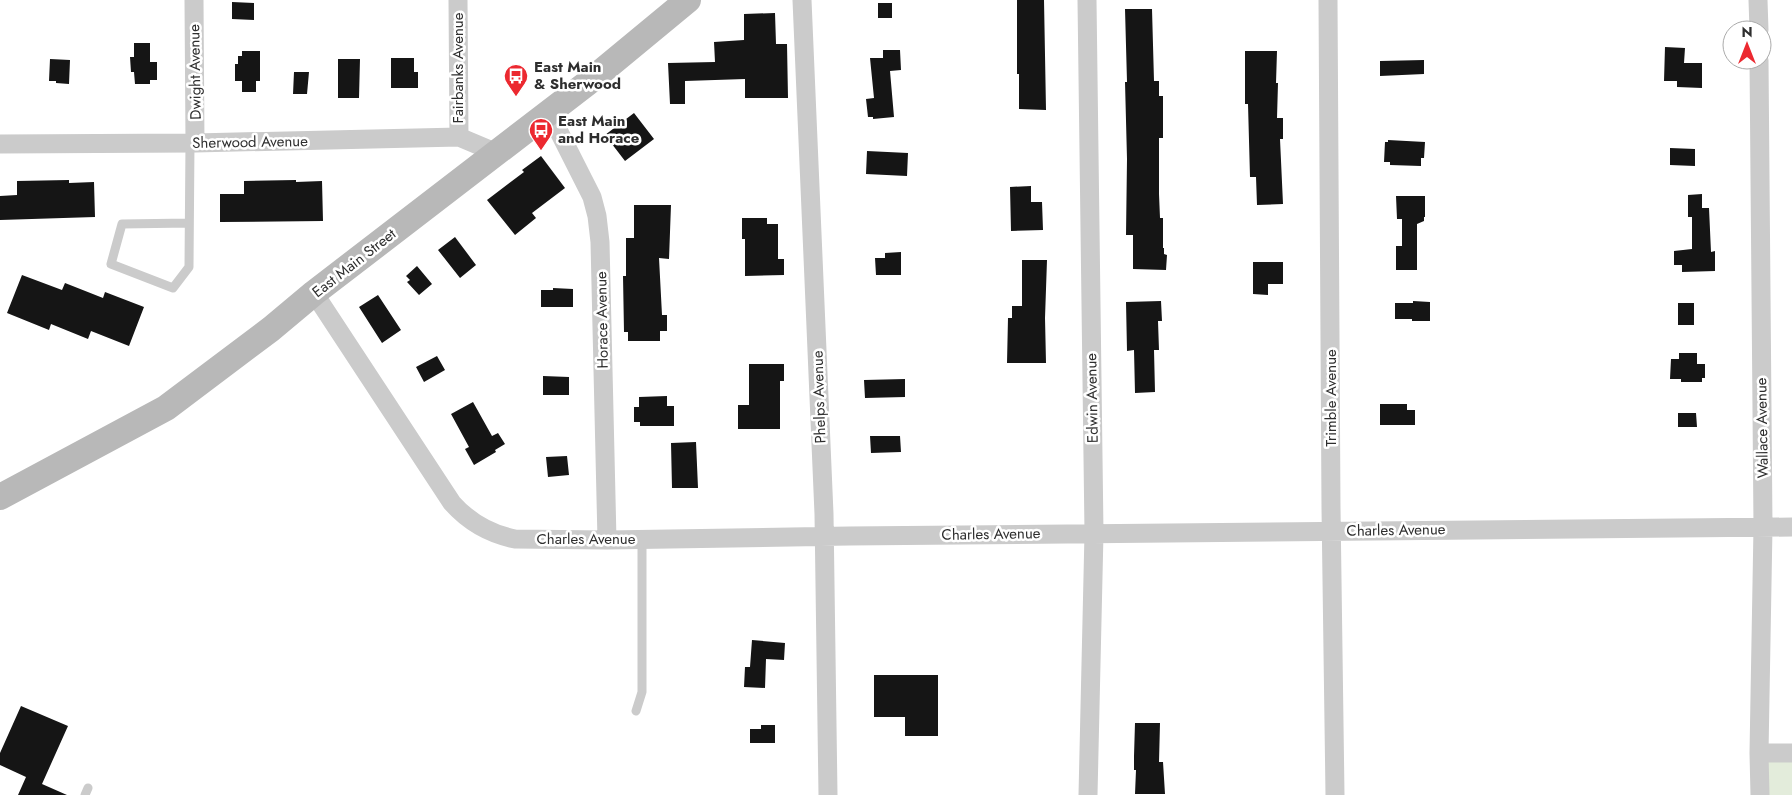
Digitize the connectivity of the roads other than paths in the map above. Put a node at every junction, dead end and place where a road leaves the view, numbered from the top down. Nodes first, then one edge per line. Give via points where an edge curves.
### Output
1 (194, 0) edge
2 (458, 0) edge
3 (802, 0) edge
4 (1087, 0) edge
5 (1328, 0) edge
6 (1758, 0) edge
7 (682, 2) edge
8 (1759, 20) edge
9 (1759, 70) edge
10 (549, 112) junction
11 (459, 137) junction
12 (192, 143) junction
13 (0, 144) edge
14 (496, 153) junction
15 (189, 223) junction
16 (314, 293) junction
17 (0, 497) edge
18 (1763, 527) junction
19 (1792, 527) edge
20 (1332, 531) junction
21 (1094, 533) junction
22 (825, 536) junction
23 (642, 539) junction
24 (607, 540) junction
25 (636, 711) dead end
26 (1759, 753) junction
27 (1792, 753) edge
28 (828, 795) edge
29 (1088, 795) edge
30 (1335, 795) edge
31 (1760, 795) edge

1 - 12 street, Dwight Avenue
2 - 11 street, Fairbanks Avenue
3 - 22 street, Phelps Avenue
4 - 21 street, Edwin Avenue
5 - 20 street, Trimble Avenue
6 - 8 street
7 - 10 street, East Main Street
9 - 18 street, Wallace Avenue
10 - 14 street, East Main Street
10 - 24 street, Horace Avenue via 592,197 597,216
11 - 12 street, Sherwood Avenue
11 - 14 street, Sherwood Avenue
12 - 13 street, Sherwood Avenue
12 - 15 lane
14 - 16 street, East Main Street
15 - 15 lane via 189,267 173,288 111,264 122,224
16 - 17 street, East Main Street via 166,408
16 - 24 street, Charles Avenue via 452,504 464,516 501,536 515,539
18 - 19 street, Charles Avenue
18 - 20 street, Charles Avenue
18 - 26 street, Wallace Avenue
20 - 21 street, Charles Avenue
20 - 30 street, Trimble Avenue
21 - 22 street, Charles Avenue
21 - 29 street, Edwin Avenue
22 - 23 street, Charles Avenue
22 - 28 street, Phelps Avenue
23 - 24 street, Charles Avenue
23 - 25 lane via 642,692
26 - 27 street
26 - 31 street, Wallace Avenue

